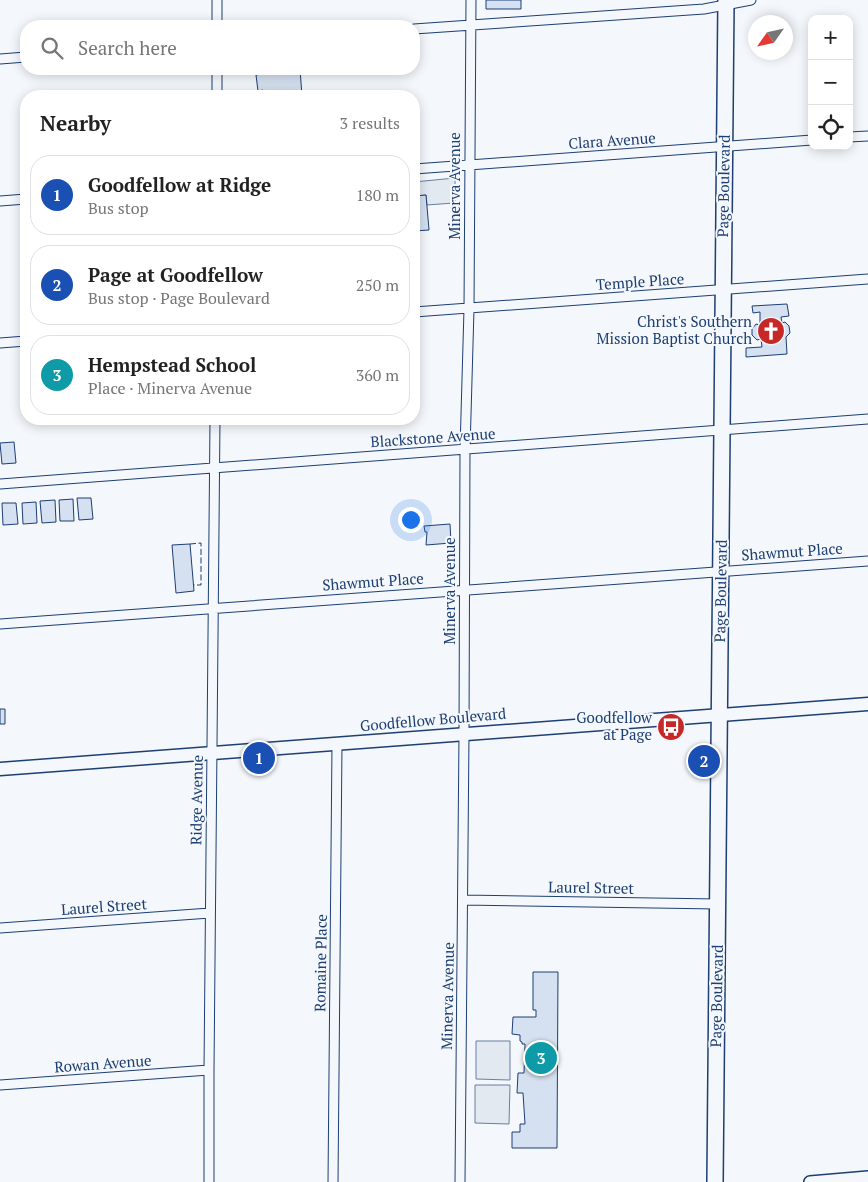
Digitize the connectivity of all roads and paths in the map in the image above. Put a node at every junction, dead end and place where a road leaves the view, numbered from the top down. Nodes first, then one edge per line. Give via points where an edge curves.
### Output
1 (217, 0) edge
2 (471, 0) edge
3 (751, 0) edge
4 (726, 2) edge
5 (217, 20) edge
6 (471, 25) junction
7 (420, 29) edge
8 (20, 57) edge
9 (0, 59) edge
10 (217, 75) edge
11 (217, 90) edge
12 (868, 136) edge
13 (853, 137) edge
14 (808, 140) edge
15 (725, 147) junction
16 (469, 165) junction
17 (420, 169) edge
18 (20, 199) edge
19 (0, 201) edge
20 (868, 279) edge
21 (723, 290) junction
22 (469, 309) junction
23 (420, 312) edge
24 (20, 341) edge
25 (0, 343) edge
26 (868, 419) edge
27 (215, 425) edge
28 (722, 430) junction
29 (465, 450) junction
30 (214, 468) junction
31 (0, 484) edge
32 (868, 561) edge
33 (721, 571) junction
34 (464, 590) junction
35 (213, 608) junction
36 (0, 624) edge
37 (868, 704) edge
38 (719, 714) junction
39 (464, 734) junction
40 (337, 744) junction
41 (212, 752) junction
42 (0, 768) edge
43 (463, 900) junction
44 (718, 904) junction
45 (210, 913) junction
46 (0, 928) edge
47 (209, 1070) junction
48 (0, 1086) edge
49 (868, 1177) edge
50 (209, 1182) edge
51 (333, 1182) edge
52 (460, 1182) edge
53 (715, 1182) edge
54 (810, 1182) edge

1 - 5 street
2 - 6 street, Minerva Avenue
3 - 4 street
4 - 6 street via 704,9
4 - 15 main road, Page Boulevard
6 - 7 street
6 - 16 street, Minerva Avenue
8 - 9 street
10 - 11 street
12 - 13 street
14 - 15 street, Clara Avenue
15 - 16 street, Clara Avenue
15 - 21 main road, Page Boulevard
16 - 17 street, Clara Avenue
16 - 22 street, Minerva Avenue
18 - 19 street
20 - 21 street, Temple Place
21 - 22 street, Temple Place
21 - 28 main road, Page Boulevard
22 - 23 street, Temple Place
22 - 29 street, Minerva Avenue
24 - 25 street
26 - 28 street, Blackstone Avenue
27 - 30 street, Ridge Avenue
28 - 29 street, Blackstone Avenue
28 - 33 main road, Page Boulevard
29 - 30 street, Blackstone Avenue
29 - 34 street, Minerva Avenue
30 - 31 street, Blackstone Avenue
30 - 35 street, Ridge Avenue
32 - 33 street, Shawmut Place
33 - 34 street, Shawmut Place
33 - 38 main road, Page Boulevard
34 - 35 street, Shawmut Place
34 - 39 street, Minerva Avenue
35 - 36 street, Shawmut Place
35 - 41 street, Ridge Avenue
37 - 38 main road, Goodfellow Boulevard
38 - 39 main road, Goodfellow Boulevard
38 - 44 main road, Page Boulevard
39 - 40 main road, Goodfellow Boulevard
39 - 43 street, Minerva Avenue
40 - 41 main road, Goodfellow Boulevard
40 - 51 street, Romaine Place
41 - 42 main road, Goodfellow Boulevard
41 - 45 street, Ridge Avenue
43 - 44 street, Laurel Street
43 - 52 street, Minerva Avenue
44 - 53 main road, Page Boulevard
45 - 46 street, Laurel Street
45 - 47 street, Ridge Avenue
47 - 48 street, Rowan Avenue
47 - 50 street, Ridge Avenue
49 - 54 street

